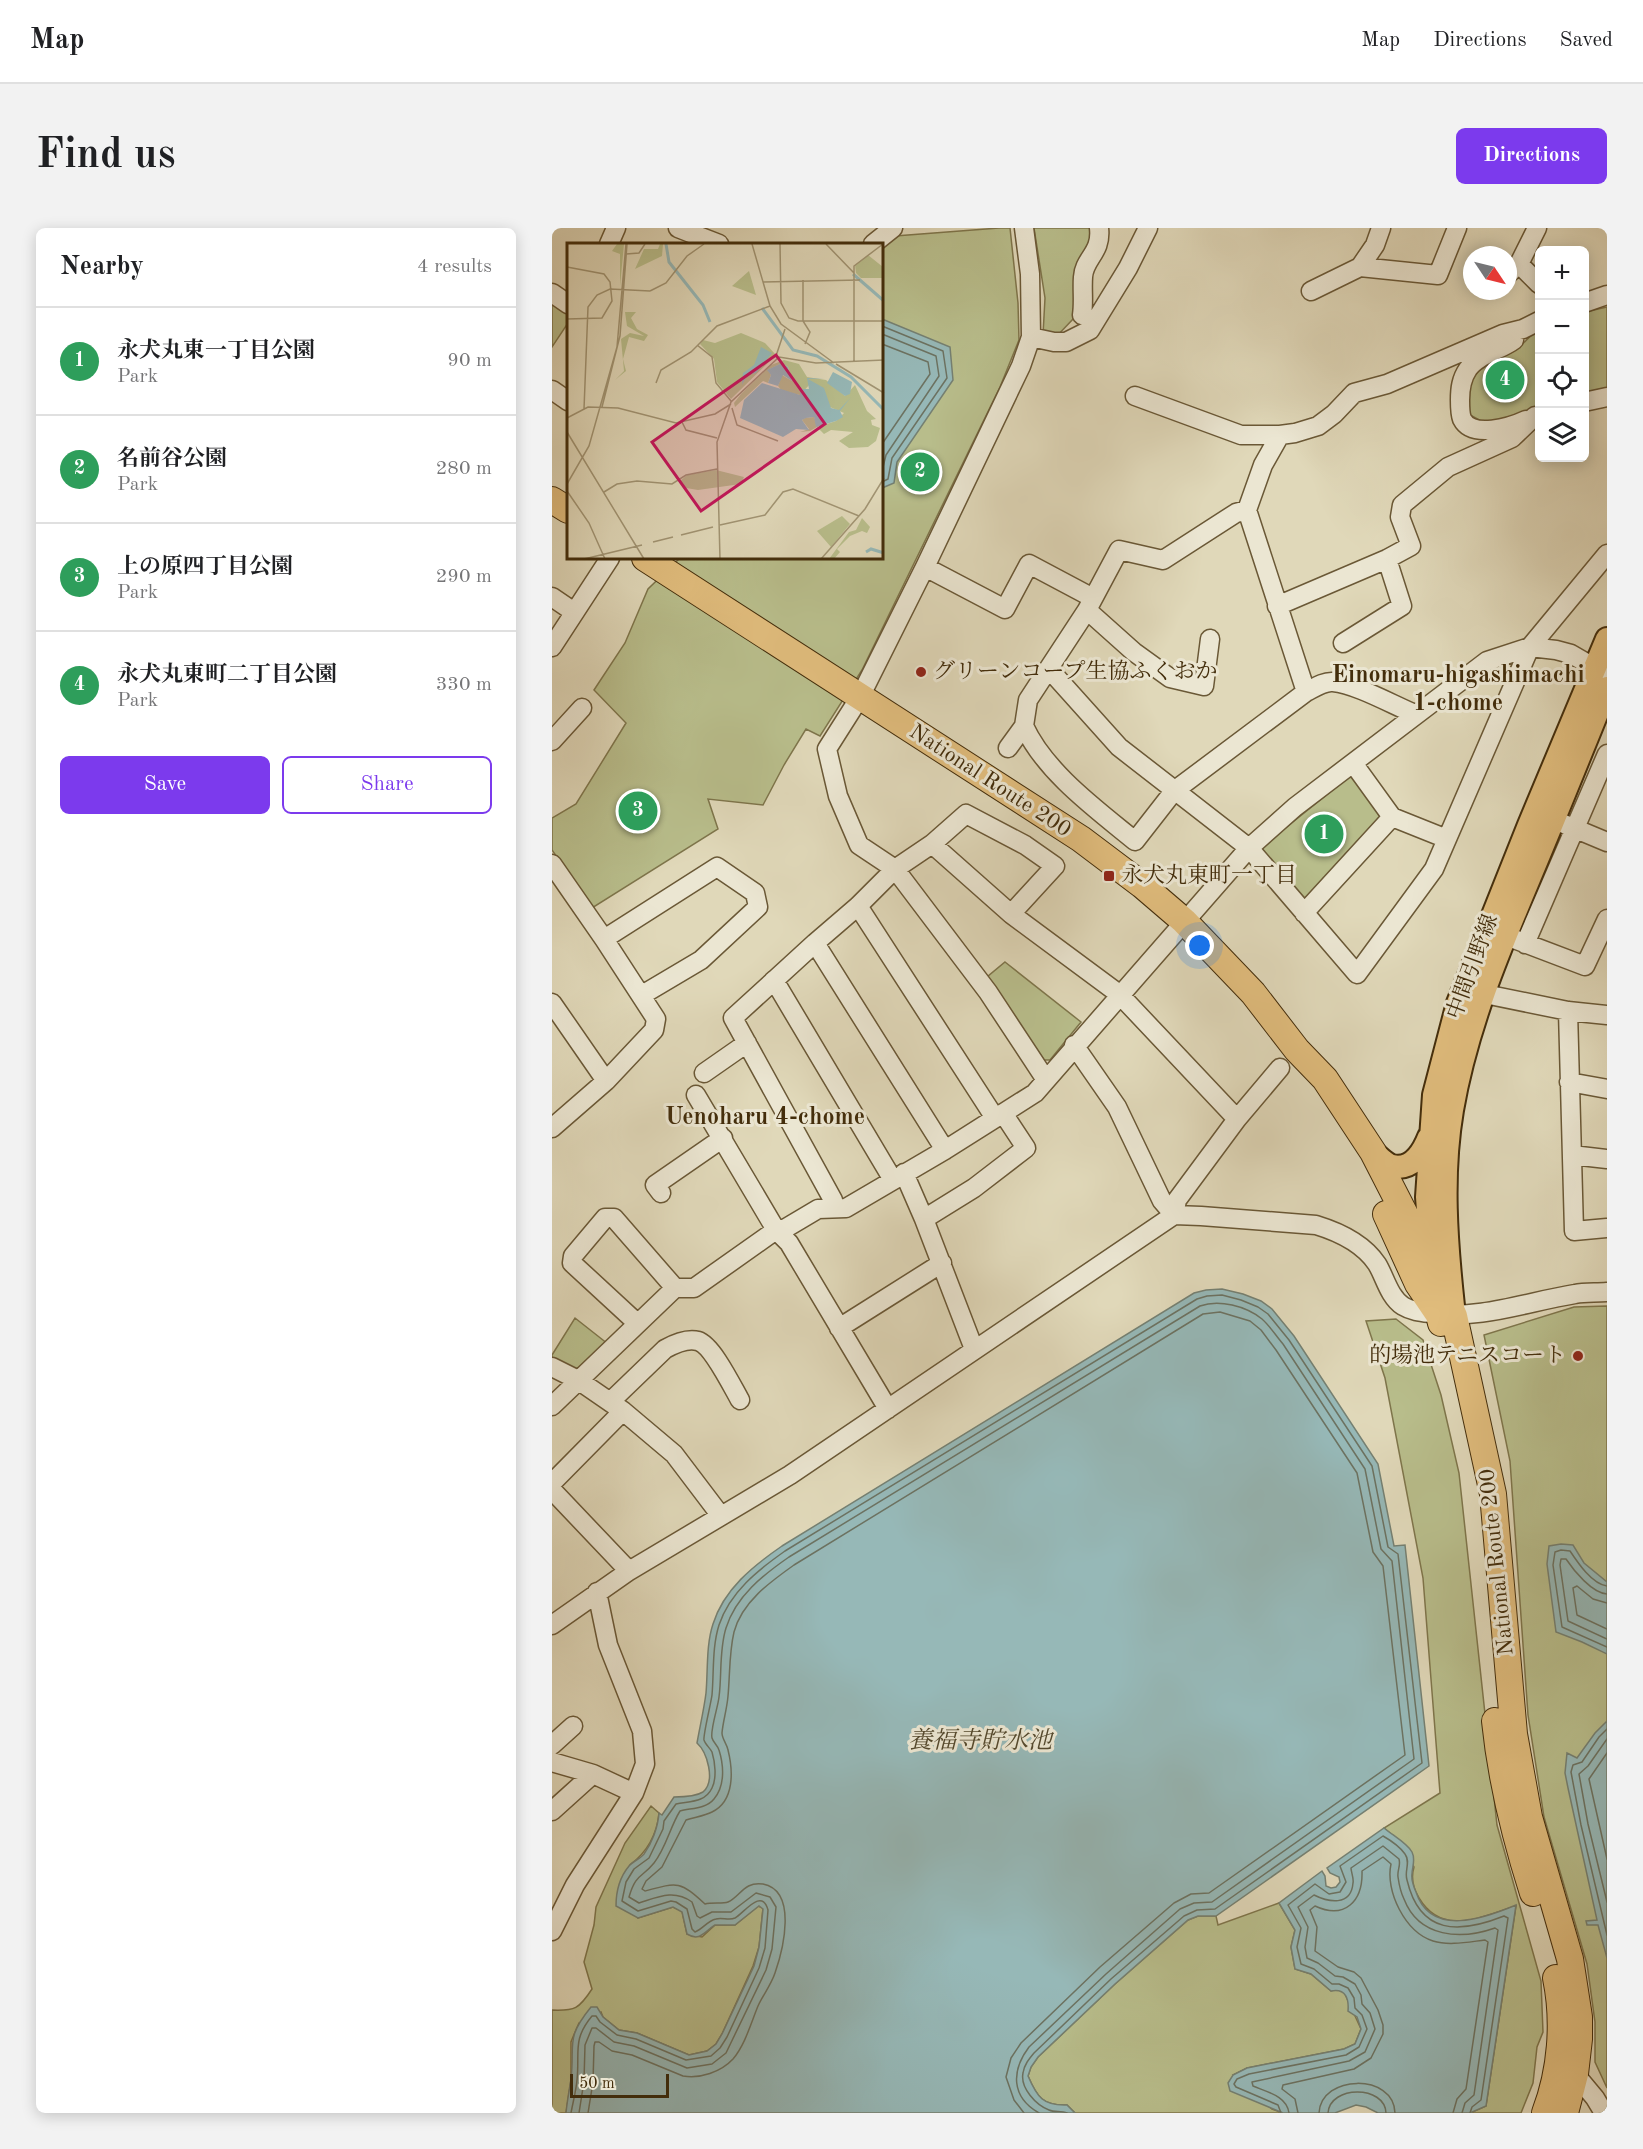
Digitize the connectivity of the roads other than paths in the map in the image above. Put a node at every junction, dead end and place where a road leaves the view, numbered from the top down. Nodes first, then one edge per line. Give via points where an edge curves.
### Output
1 (616, 228) edge
2 (893, 228) edge
3 (1024, 228) edge
4 (1099, 228) edge
5 (1148, 228) edge
6 (1381, 228) edge
7 (1457, 228) edge
8 (1537, 228) edge
9 (682, 235) edge
10 (609, 243) edge
11 (715, 243) edge
12 (874, 243) edge
13 (1517, 262) edge
14 (1360, 267) junction
15 (1517, 271) edge
16 (1535, 282) edge
17 (1311, 291) dead end
18 (552, 293) edge
19 (1607, 295) edge
20 (1589, 301) edge
21 (567, 303) edge
22 (1082, 315) dead end
23 (1531, 325) edge
24 (1031, 337) junction
25 (552, 390) edge
26 (1135, 396) dead end
27 (1607, 397) edge
28 (567, 400) edge
29 (1589, 401) edge
30 (1535, 416) edge
31 (1535, 417) edge
32 (1280, 435) junction
33 (552, 500) edge
34 (567, 509) edge
35 (1247, 510) junction
36 (1607, 554) edge
37 (1387, 559) junction
38 (609, 560) edge
39 (650, 561) edge
40 (925, 567) junction
41 (552, 597) edge
42 (1090, 604) junction
43 (1277, 606) junction
44 (574, 612) junction
45 (1210, 639) dead end
46 (1607, 639) edge
47 (1343, 643) dead end
48 (552, 647) edge
49 (1530, 647) junction
50 (1049, 669) junction
51 (1601, 672) edge
52 (1607, 688) edge
53 (1306, 692) junction
54 (853, 693) junction
55 (582, 708) dead end
56 (1415, 714) junction
57 (1023, 726) junction
58 (552, 741) edge
59 (1008, 748) dead end
60 (1607, 754) edge
61 (1353, 763) junction
62 (1174, 791) junction
63 (1392, 817) junction
64 (1564, 824) junction
65 (1447, 839) junction
66 (1607, 842) edge
67 (932, 844) junction
68 (1249, 848) junction
69 (552, 864) edge
70 (895, 869) junction
71 (858, 906) junction
72 (1304, 913) junction
73 (1011, 914) junction
74 (1607, 919) edge
75 (1185, 921) junction
76 (604, 939) junction
77 (1515, 940) junction
78 (815, 943) junction
79 (774, 980) junction
80 (1472, 991) junction
81 (1119, 994) junction
82 (642, 995) junction
83 (552, 1002) edge
84 (1568, 1011) junction
85 (1607, 1015) edge
86 (747, 1043) junction
87 (1074, 1046) junction
88 (1288, 1059) junction
89 (704, 1073) dead end
90 (1046, 1080) junction
91 (606, 1081) junction
92 (1569, 1082) junction
93 (1607, 1089) edge
94 (696, 1095) dead end
95 (999, 1115) junction
96 (1237, 1119) junction
97 (552, 1128) edge
98 (1431, 1132) junction
99 (723, 1138) junction
100 (945, 1150) junction
101 (1372, 1152) junction
102 (1572, 1155) junction
103 (1607, 1159) edge
104 (898, 1176) junction
105 (656, 1185) dead end
106 (618, 1204) dead end
107 (833, 1208) junction
108 (1174, 1215) junction
109 (605, 1218) junction
110 (924, 1219) junction
111 (1607, 1228) edge
112 (776, 1230) junction
113 (942, 1263) junction
114 (1433, 1269) junction
115 (675, 1288) junction
116 (1607, 1292) edge
117 (1447, 1315) junction
118 (637, 1323) junction
119 (840, 1328) junction
120 (974, 1349) junction
121 (552, 1367) edge
122 (578, 1380) junction
123 (740, 1400) dead end
124 (552, 1406) edge
125 (616, 1407) junction
126 (888, 1409) junction
127 (552, 1483) edge
128 (552, 1490) edge
129 (721, 1516) junction
130 (629, 1571) junction
131 (597, 1592) junction
132 (552, 1625) edge
133 (573, 1726) dead end
134 (552, 1745) edge
135 (552, 1762) edge
136 (593, 1774) junction
137 (634, 1793) junction
138 (552, 1811) edge
139 (552, 1931) edge
140 (1566, 2073) junction
141 (1545, 2113) edge
142 (1565, 2113) edge
143 (1604, 2113) edge

1 - 10 street
2 - 12 street
3 - 24 street via 1030,274
4 - 22 street via 1101,241 1083,274
5 - 24 street via 1090,330 1066,342
6 - 14 street
7 - 14 street via 1438,275
8 - 13 street
9 - 11 street
14 - 17 street
15 - 16 street
18 - 21 street
19 - 20 street
23 - 30 street via 1513,342 1469,366 1460,391 1462,418 1480,430 1512,427
23 - 32 street via 1387,384 1354,393 1318,426
24 - 40 street via 1005,401
25 - 28 street
26 - 32 street via 1241,435
27 - 29 street
31 - 37 street via 1512,438 1448,467 1402,505 1400,517 1411,546
32 - 35 street via 1263,465
33 - 34 highway
35 - 42 street via 1236,513 1163,560 1119,550
35 - 43 street
36 - 49 street
37 - 43 street
37 - 47 street via 1402,606
38 - 44 street
39 - 54 highway, National Route 200
40 - 42 street via 1005,609 1029,564
40 - 54 street
41 - 44 street
42 - 45 street via 1134,652 1170,678 1204,686
42 - 50 street
43 - 53 street
44 - 48 street
46 - 51 main road, 中間引野線
49 - 51 street via 1571,654
49 - 56 street via 1487,661
49 - 65 street
50 - 57 street via 1028,700
50 - 62 street via 1119,747
51 - 80 main road, 中間引野線
52 - 64 main road, 中間引野線
53 - 56 street via 1333,682
53 - 62 street
54 - 70 street via 827,749 838,796 859,845
54 - 75 highway, National Route 200 via 1081,839
55 - 58 street
56 - 61 street
57 - 59 street
57 - 62 street via 1074,792 1135,841
60 - 64 street
61 - 63 street
61 - 68 street
62 - 68 street
63 - 65 street
63 - 72 street
64 - 66 street
64 - 77 main road, 中間引野線
65 - 72 street via 1434,869 1357,974
67 - 70 street
67 - 73 street
67 - 73 street via 966,814 1056,866
68 - 72 street
68 - 75 street
69 - 76 street
70 - 71 street
70 - 90 street via 988,992
71 - 78 street
71 - 95 street
73 - 81 street
74 - 77 street via 1585,966
75 - 81 street
75 - 88 highway, National Route 200 via 1253,993
76 - 82 street
76 - 82 street via 717,867 755,893 758,907 701,960
77 - 80 main road, 中間引野線
78 - 79 street
78 - 100 street
79 - 86 street via 734,1018
79 - 104 street
80 - 84 street
80 - 98 main road, 中間引野線 via 1436,1086
80 - 117 main road, 中間引野線 via 1467,1049 1451,1122 1445,1195
81 - 87 street
81 - 96 street
82 - 91 street via 657,1019 654,1030
83 - 91 street
84 - 85 street
84 - 92 street
86 - 89 street
86 - 107 street via 833,1200
87 - 90 street
87 - 108 street via 1117,1107 1162,1201
88 - 96 street
88 - 101 highway, National Route 200 via 1325,1079
88 - 117 highway, National Route 200 via 1315,1089 1345,1135 1418,1284
90 - 95 street via 1035,1093
91 - 97 street
92 - 93 street
92 - 102 street
94 - 99 street
95 - 100 street
95 - 110 street via 1026,1148 974,1188
96 - 108 street via 1177,1200
98 - 101 main road via 1419,1157 1402,1167 1390,1166
98 - 114 main road, 中間引野線 via 1427,1197
99 - 105 street
99 - 112 street
100 - 104 street
101 - 114 highway, National Route 200
102 - 103 street
102 - 111 street via 1574,1231
104 - 107 street via 846,1208
104 - 110 street
106 - 109 street
107 - 112 street via 818,1209
108 - 117 street via 1316,1225 1333,1230 1365,1250 1404,1307
108 - 120 street
109 - 115 street via 614,1218
109 - 118 street via 573,1256 572,1263
110 - 113 street
112 - 115 street via 694,1288
112 - 119 street via 789,1243
113 - 119 street
113 - 120 street
114 - 117 highway, National Route 200
115 - 118 street
116 - 117 street via 1576,1294 1475,1315
117 - 140 highway, National Route 200 via 1474,1490 1502,1772 1517,1843 1548,1941 1559,1993
118 - 122 street
119 - 126 street
120 - 126 street
121 - 122 street
122 - 124 street
122 - 125 street
123 - 125 street via 707,1347 698,1341 686,1341 665,1349
125 - 127 street
125 - 129 street via 674,1454
126 - 129 street
128 - 130 street
129 - 130 street
130 - 131 street
131 - 132 street
131 - 137 street via 608,1645 642,1731 645,1764
133 - 134 street
135 - 136 street
136 - 137 street
136 - 138 street
137 - 139 street via 575,1885
140 - 141 highway, National Route 200
140 - 142 highway, National Route 200
140 - 143 street via 1595,2098

